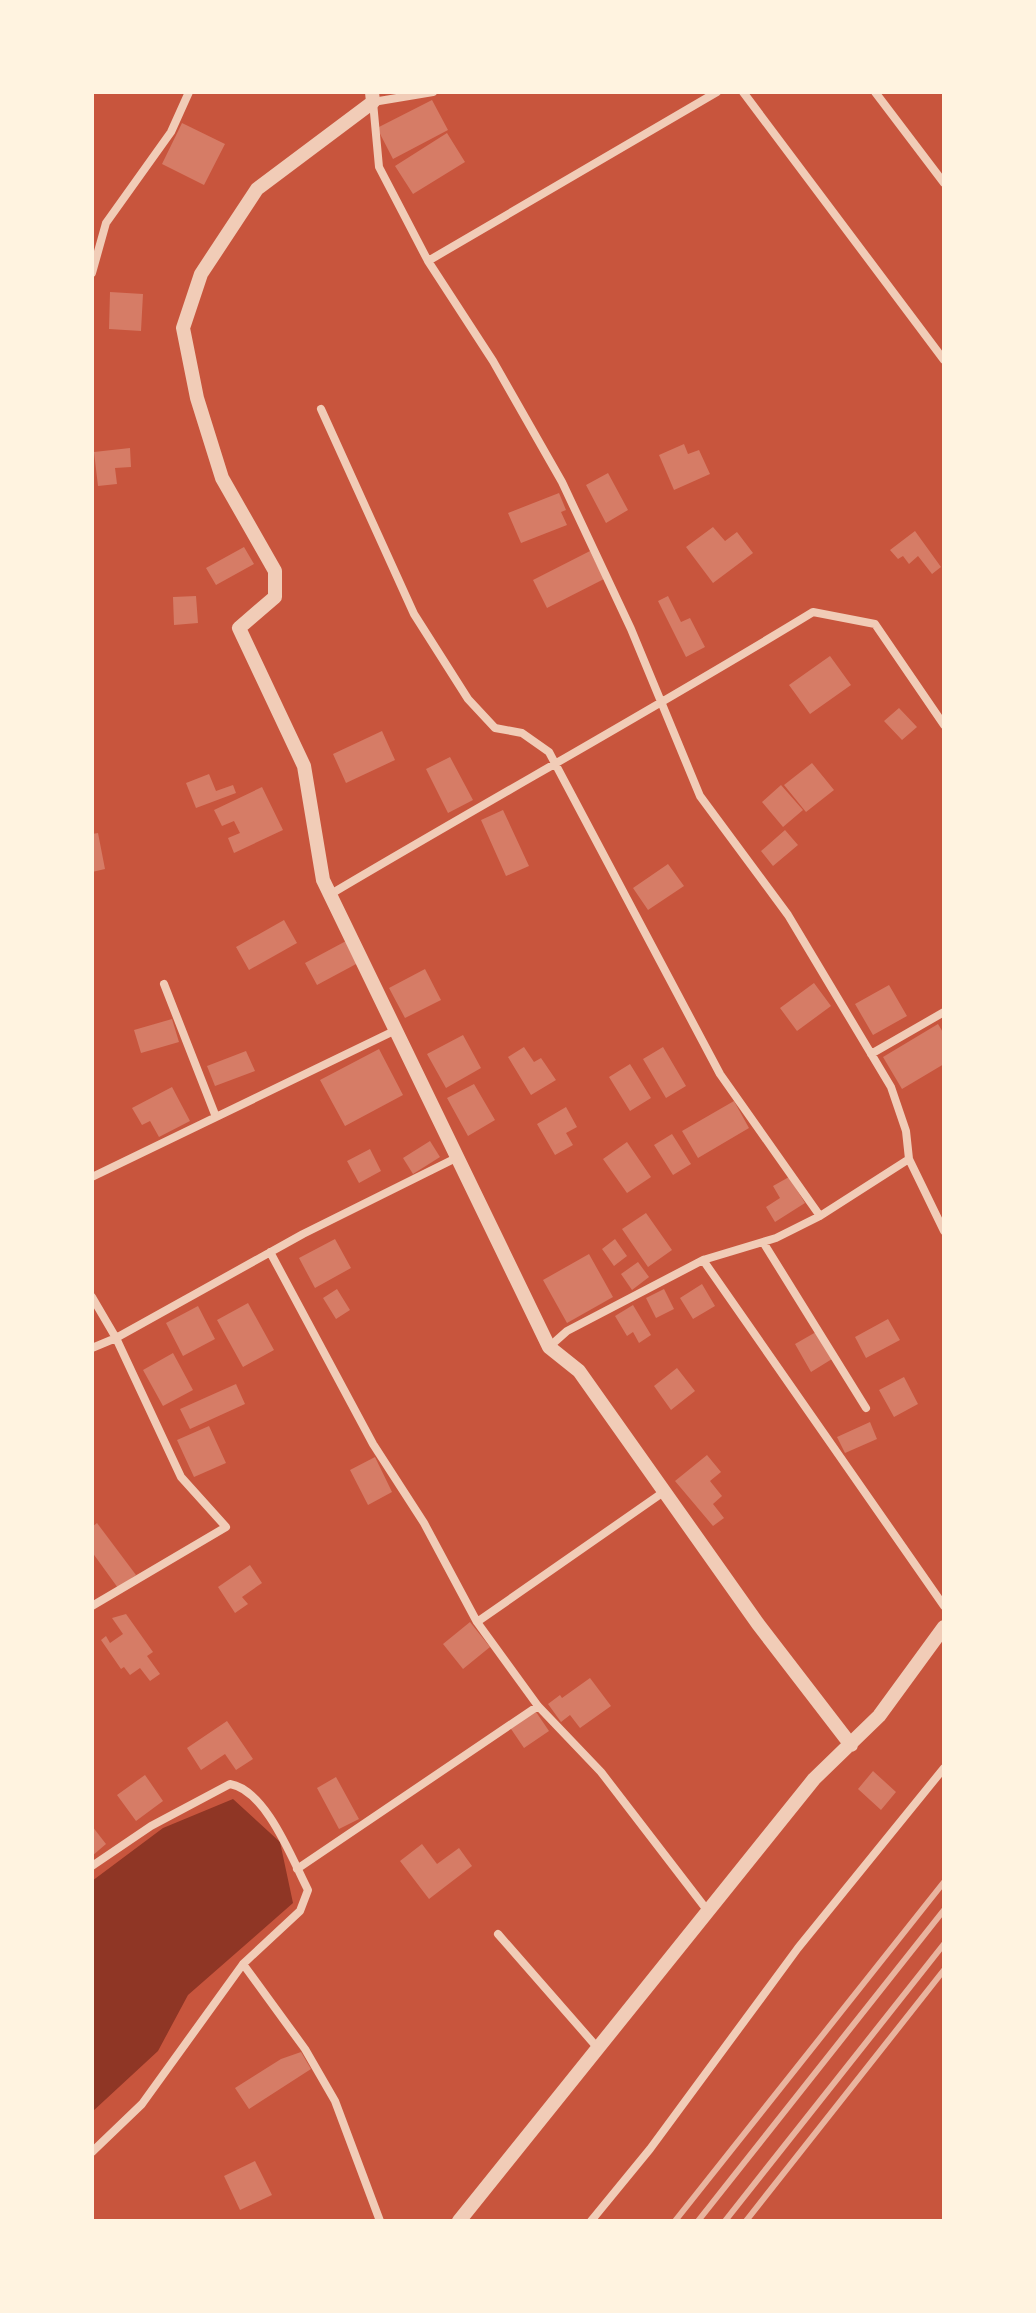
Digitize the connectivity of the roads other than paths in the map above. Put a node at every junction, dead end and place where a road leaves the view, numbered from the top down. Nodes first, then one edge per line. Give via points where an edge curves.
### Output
1 (189, 92) edge
2 (433, 92) edge
3 (717, 92) edge
4 (743, 92) edge
5 (875, 92) edge
6 (372, 97) edge
7 (944, 183) edge
8 (428, 261) junction
9 (92, 273) edge
10 (944, 360) edge
11 (321, 409) dead end
12 (661, 705) junction
13 (944, 705) edge
14 (936, 711) junction
15 (944, 725) edge
16 (554, 762) junction
17 (331, 894) junction
18 (164, 984) dead end
19 (944, 1012) edge
20 (396, 1030) junction
21 (871, 1054) junction
22 (216, 1117) junction
23 (458, 1157) junction
24 (909, 1159) junction
25 (92, 1177) edge
26 (820, 1216) junction
27 (944, 1231) edge
28 (763, 1242) junction
29 (270, 1252) junction
30 (703, 1260) junction
31 (92, 1297) edge
32 (116, 1338) junction
33 (549, 1347) junction
34 (92, 1348) edge
35 (866, 1408) dead end
36 (665, 1491) junction
37 (92, 1606) edge
38 (944, 1606) edge
39 (477, 1622) junction
40 (944, 1627) edge
41 (538, 1706) junction
42 (851, 1745) junction
43 (944, 1768) edge
44 (92, 1866) edge
45 (297, 1869) junction
46 (707, 1910) junction
47 (498, 1934) dead end
48 (243, 1964) junction
49 (596, 2046) junction
50 (92, 2152) edge
51 (380, 2221) edge
52 (459, 2221) edge
53 (591, 2221) edge

1 - 9 street via 171,132 106,223
2 - 6 street
3 - 8 street
4 - 10 street
5 - 7 street
6 - 8 street via 379,167
6 - 17 street via 257,189 201,274 183,328 197,398 222,478 275,571 275,597 239,628 304,766 323,880
8 - 12 street via 562,482
11 - 16 street via 414,614 468,699 495,728 522,733 549,752
12 - 14 street via 813,612 875,624
12 - 16 street
12 - 21 street via 700,796 788,915
13 - 14 street
14 - 15 street
16 - 17 street
16 - 26 street via 720,1074
17 - 20 street
18 - 22 street
19 - 21 street
20 - 22 street
20 - 23 street
21 - 24 street via 891,1087
22 - 25 street
23 - 29 street
23 - 33 street
24 - 26 street
24 - 27 street
26 - 28 street
28 - 30 street
28 - 35 street
29 - 32 street
29 - 39 street
30 - 33 street via 567,1331
30 - 38 street
31 - 32 street
32 - 34 street
32 - 37 street via 181,1477 226,1527
33 - 36 street via 579,1371
36 - 39 street
36 - 42 street
39 - 41 street
40 - 42 street via 879,1716
41 - 45 street
41 - 46 street via 601,1772
42 - 46 street via 814,1779
43 - 53 street via 798,1948
44 - 45 street via 151,1826 230,1784 260,1801
45 - 48 street via 308,1890 306,1900
46 - 49 street
47 - 49 street
48 - 50 street via 142,2104
48 - 51 street via 305,2049 335,2101
49 - 52 street

